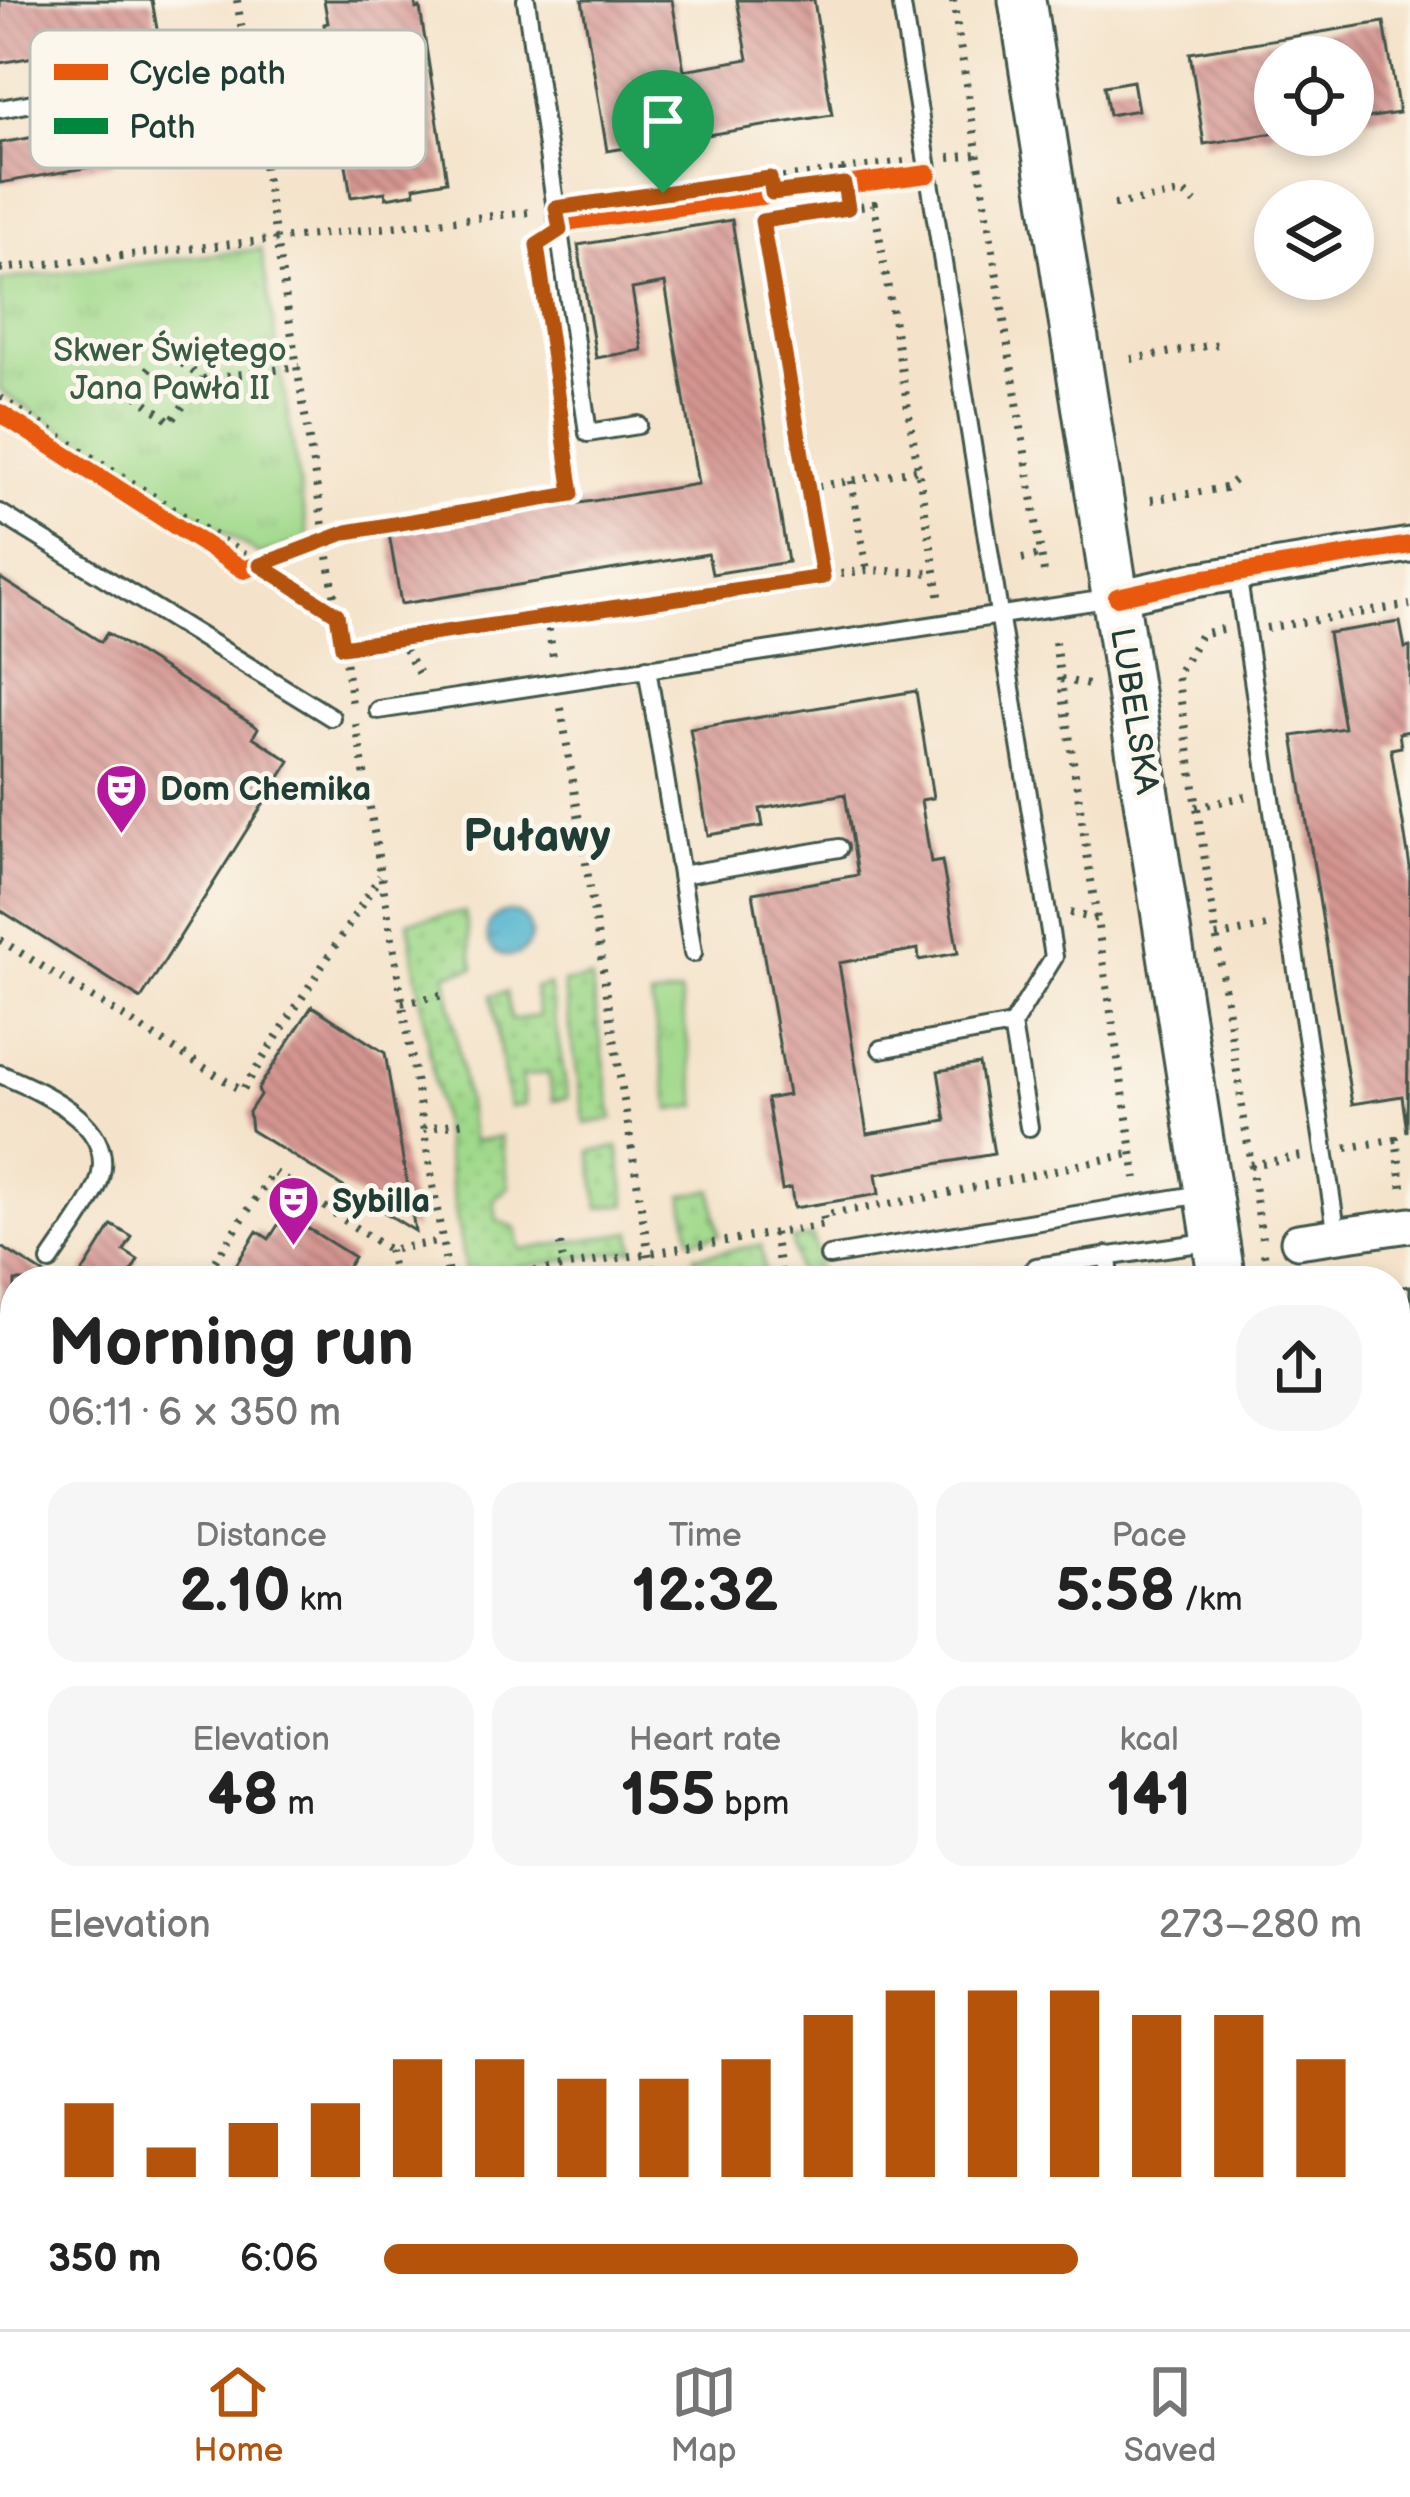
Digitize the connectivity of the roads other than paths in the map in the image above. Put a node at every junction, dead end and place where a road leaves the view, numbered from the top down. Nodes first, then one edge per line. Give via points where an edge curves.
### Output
1 (526, 0) edge
2 (901, 0) edge
3 (1022, 0) edge
4 (30, 104) edge
5 (0, 109) edge
6 (638, 425) dead end
7 (0, 513) edge
8 (1410, 545) edge
9 (1237, 573) junction
10 (1117, 597) junction
11 (1003, 617) junction
12 (647, 668) junction
13 (378, 710) dead end
14 (331, 717) dead end
15 (839, 848) dead end
16 (682, 875) junction
17 (694, 953) dead end
18 (1012, 1025) junction
19 (880, 1049) dead end
20 (0, 1074) edge
21 (1029, 1127) dead end
22 (1209, 1193) junction
23 (1410, 1225) edge
24 (1337, 1236) junction
25 (1298, 1241) dead end
26 (830, 1256) dead end
27 (1108, 1256) junction
28 (50, 1261) dead end
29 (1220, 1261) edge
30 (1043, 1266) edge
31 (1109, 1266) edge

1 - 6 lane via 588,433
2 - 11 lane
3 - 10 main road, LUBELSKA
4 - 5 lane
7 - 14 lane
8 - 9 street
9 - 10 street
9 - 24 lane
10 - 11 lane
10 - 22 main road, LUBELSKA
11 - 12 lane
11 - 18 lane via 1054,957
12 - 13 lane
12 - 16 lane
15 - 16 lane
16 - 17 lane
18 - 19 lane
18 - 21 lane
20 - 28 lane via 80,1115 98,1152 98,1187
22 - 26 lane
22 - 29 main road, LUBELSKA
23 - 24 street
24 - 25 street
27 - 29 lane
27 - 30 lane
27 - 31 lane

